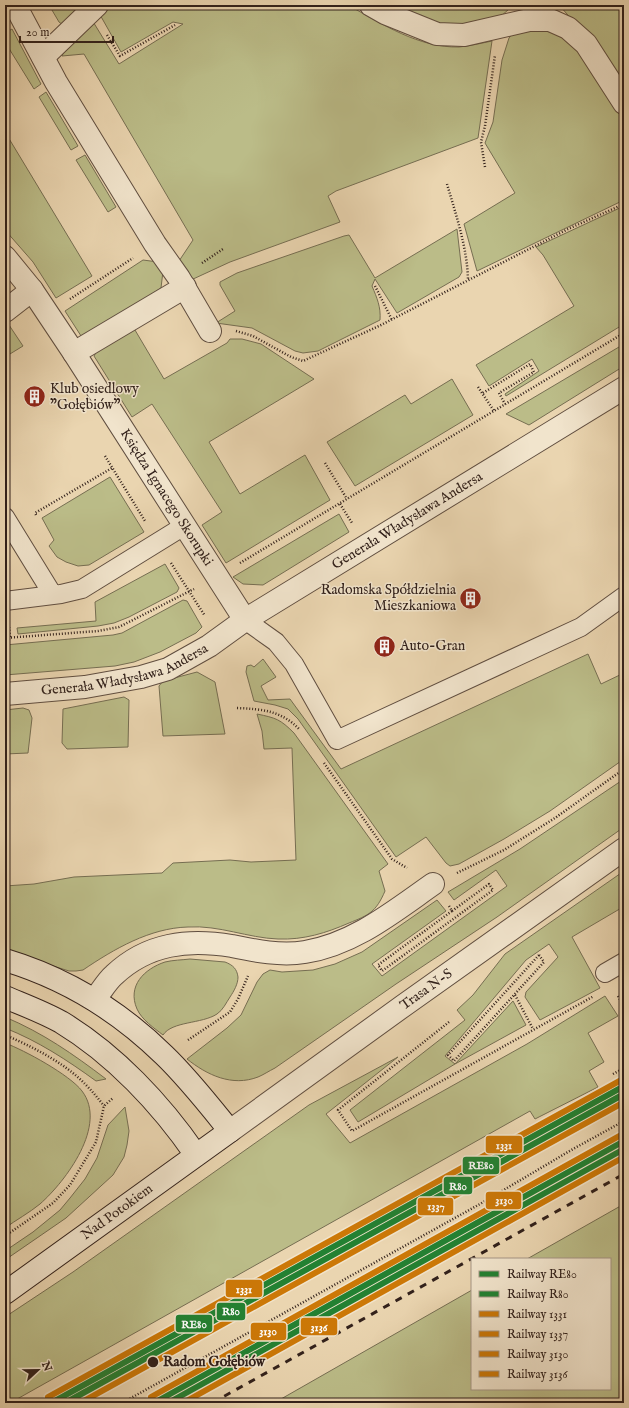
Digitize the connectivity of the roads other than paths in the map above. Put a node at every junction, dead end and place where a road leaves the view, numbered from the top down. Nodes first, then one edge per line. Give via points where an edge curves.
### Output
1 (15, 5) edge
2 (372, 5) edge
3 (94, 8) edge
4 (546, 12) edge
5 (43, 57) junction
6 (624, 103) edge
7 (5, 257) edge
8 (185, 287) junction
9 (32, 290) junction
10 (5, 311) edge
11 (210, 330) road end
12 (74, 354) junction
13 (624, 388) edge
14 (5, 517) edge
15 (184, 526) junction
16 (53, 595) junction
17 (624, 596) edge
18 (5, 602) edge
19 (245, 620) junction
20 (5, 694) edge
21 (624, 849) edge
22 (433, 884) road end
23 (5, 960) edge
24 (624, 962) edge
25 (605, 973) dead end
26 (5, 997) edge
27 (95, 999) junction
28 (230, 1131) junction
29 (196, 1155) junction
30 (5, 1293) edge

1 - 5 street
2 - 4 street via 385,13 437,34 464,34 529,20
3 - 5 street
4 - 6 street via 586,44
5 - 8 street via 155,244
7 - 9 street, Księdza Ignacego Skorupki
8 - 11 street
8 - 12 street
9 - 10 street
9 - 12 street, Księdza Ignacego Skorupki
12 - 15 street, Księdza Ignacego Skorupki
13 - 19 street, Generała Władysława Andersa
14 - 16 lane
15 - 16 lane via 82,589
15 - 19 street, Księdza Ignacego Skorupki
16 - 18 lane
17 - 19 lane via 581,627 337,740 294,664 276,642
19 - 20 street, Generała Władysława Andersa via 209,646 168,669 141,677 85,687
21 - 28 street, Trasa N-S
22 - 27 street via 376,923 336,945 288,953 194,942 146,952 113,976
23 - 27 street
24 - 25 lane
26 - 29 street via 60,1021 84,1037 134,1080 165,1114
27 - 28 street via 143,1035 165,1056
28 - 29 street, Nad Potokiem
29 - 30 street, Nad Potokiem

